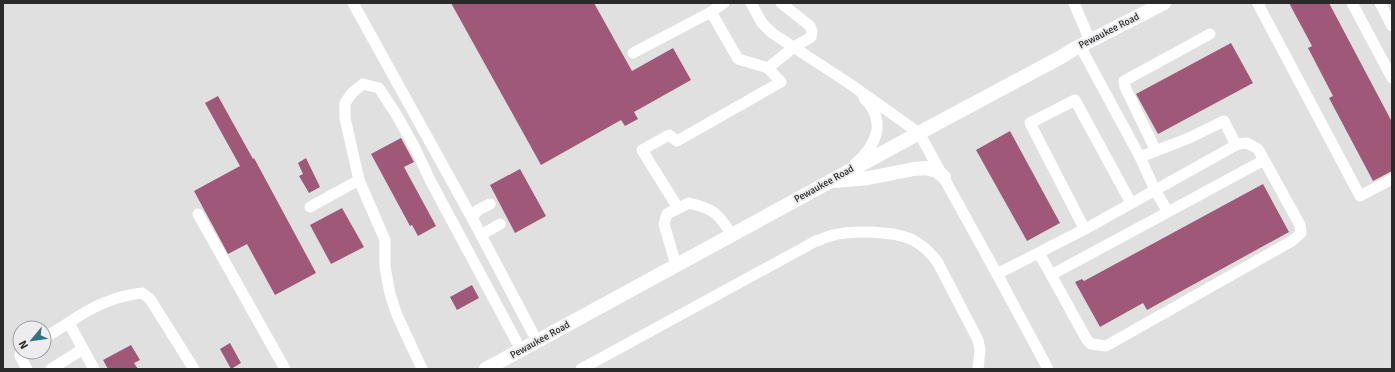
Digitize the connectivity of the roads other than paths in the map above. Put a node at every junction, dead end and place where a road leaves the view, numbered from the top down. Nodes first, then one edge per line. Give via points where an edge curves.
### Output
1 (353, 3) edge
2 (724, 3) edge
3 (752, 3) edge
4 (781, 3) edge
5 (1074, 3) edge
6 (1164, 3) edge
7 (1260, 3) edge
8 (1352, 3) edge
9 (1380, 3) edge
10 (711, 12) junction
11 (1392, 26) edge
12 (1210, 34) dead end
13 (1085, 43) junction
14 (794, 47) junction
15 (633, 52) dead end
16 (768, 68) junction
17 (1392, 78) edge
18 (850, 84) junction
19 (918, 133) junction
20 (1236, 145) junction
21 (1156, 151) junction
22 (1140, 157) junction
23 (1264, 160) junction
24 (944, 177) junction
25 (836, 178) junction
26 (1392, 179) edge
27 (359, 180) junction
28 (1155, 190) junction
29 (1131, 203) junction
30 (490, 204) dead end
31 (310, 207) dead end
32 (678, 208) junction
33 (1168, 212) junction
34 (198, 214) dead end
35 (472, 218) junction
36 (500, 224) dead end
37 (1084, 228) junction
38 (481, 235) junction
39 (732, 235) junction
40 (1039, 253) junction
41 (676, 265) junction
42 (997, 274) junction
43 (1051, 275) junction
44 (67, 324) junction
45 (52, 333) edge
46 (537, 341) junction
47 (83, 349) junction
48 (521, 350) junction
49 (22, 360) edge
50 (27, 369) edge
51 (51, 369) edge
52 (94, 369) edge
53 (194, 369) edge
54 (285, 369) edge
55 (422, 369) edge
56 (486, 369) edge
57 (581, 369) edge
58 (978, 369) edge
59 (1048, 369) edge

1 - 35 street
2 - 10 street
3 - 14 street via 762,23
4 - 14 street via 810,26 812,31 812,37
5 - 13 street
6 - 13 main road, Pewaukee Road
7 - 26 street via 1258,4 1360,196
8 - 17 street
9 - 11 street
10 - 15 street
10 - 16 street via 738,58
12 - 21 street via 1124,81
13 - 19 main road, Pewaukee Road
13 - 22 street
14 - 16 street
14 - 18 street
16 - 32 street via 781,82 677,141 669,135 642,150
18 - 19 street
18 - 25 street via 870,104 877,129 874,141 866,154
19 - 24 street
19 - 25 main road, Pewaukee Road
20 - 21 street via 1224,121
20 - 23 street via 1247,143 1258,149
20 - 28 street
21 - 22 street
22 - 28 street
23 - 33 street
23 - 43 street via 1300,225 1301,233 1292,241 1106,346 1091,344 1087,340
24 - 25 main road via 937,171 926,168 868,178
24 - 42 street
25 - 39 main road, Pewaukee Road
27 - 31 street
27 - 48 street via 345,118 345,103 363,84 379,88 396,114
27 - 55 street via 385,240 385,267 396,315
28 - 29 street
28 - 33 street
29 - 37 street
29 - 37 street via 1075,100 1030,123
30 - 35 street via 478,210
32 - 39 street via 689,202 706,207 721,219
32 - 41 street via 668,214 664,224
33 - 43 street
34 - 54 street
35 - 38 street
36 - 38 street
37 - 40 street
38 - 46 street
39 - 41 main road, Pewaukee Road
40 - 42 street
40 - 43 street
41 - 46 main road, Pewaukee Road
42 - 59 street
44 - 45 street
44 - 47 street
44 - 53 street via 94,307 142,293 150,299
46 - 48 main road, Pewaukee Road
47 - 51 street
47 - 52 street
48 - 56 main road, Pewaukee Road
49 - 50 street
57 - 58 street via 816,241 834,235 883,233 900,235 912,240 930,252 938,263 978,340

